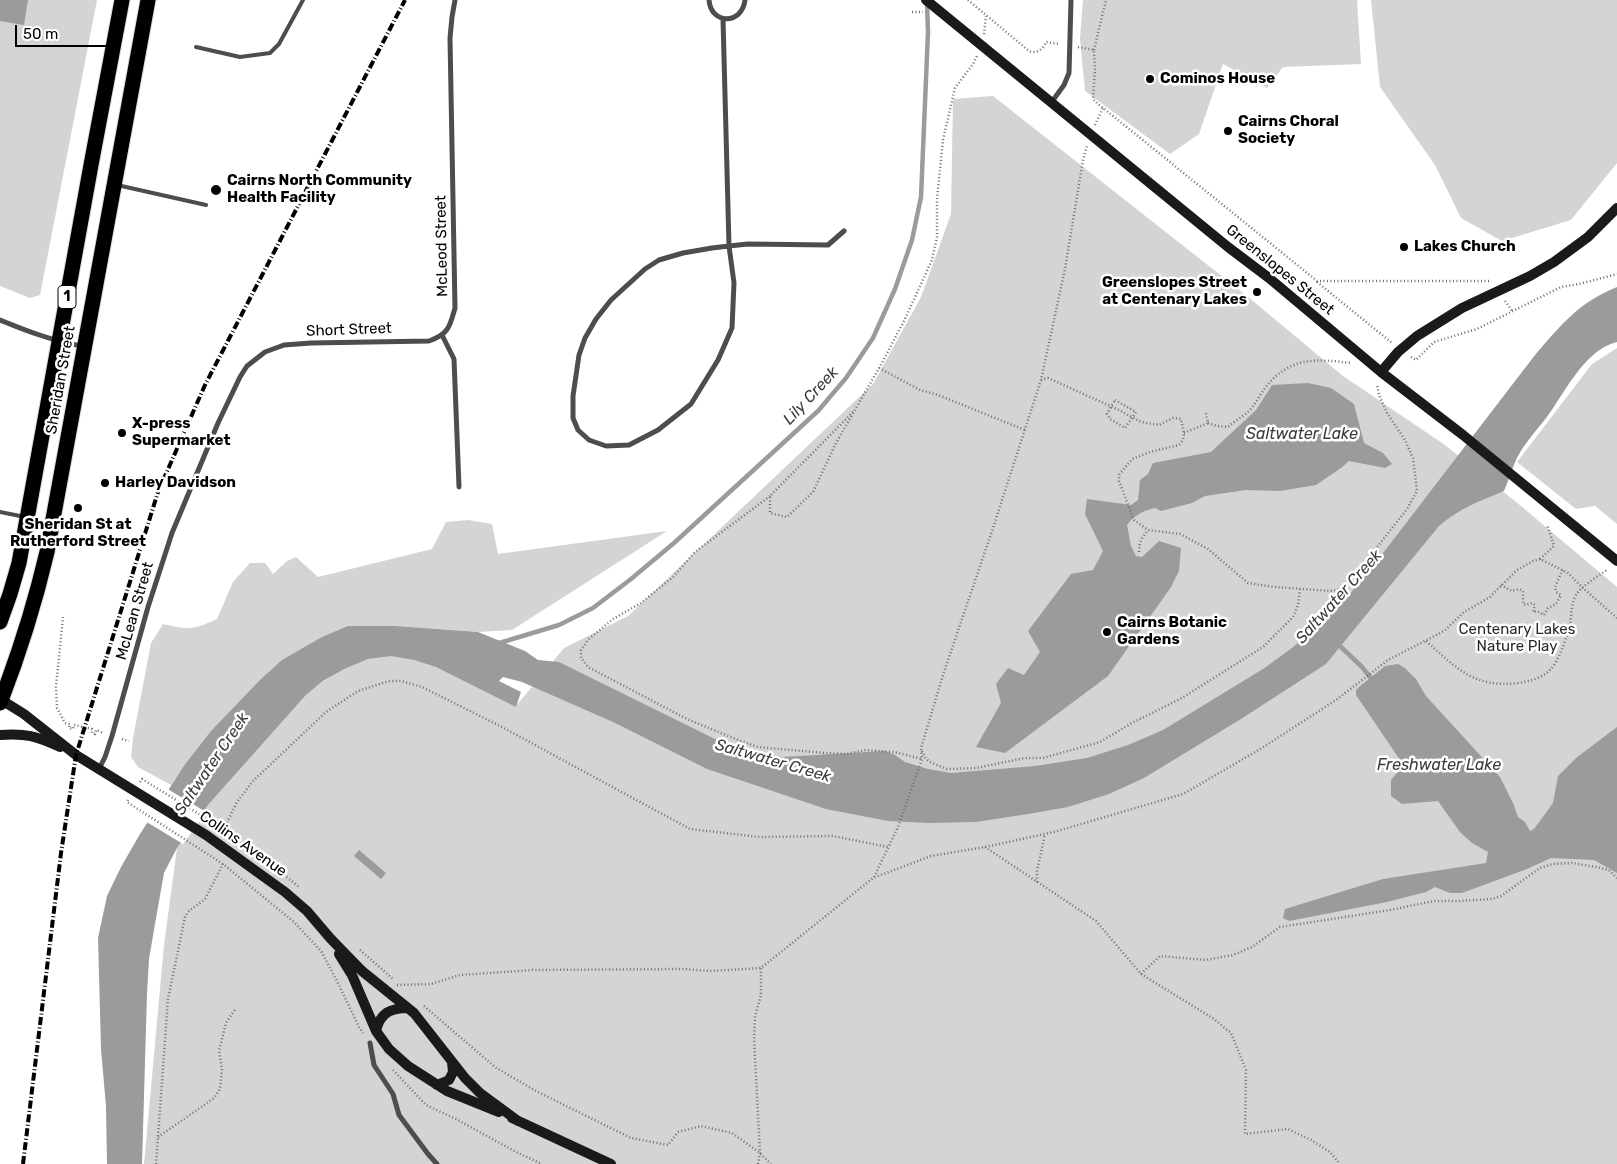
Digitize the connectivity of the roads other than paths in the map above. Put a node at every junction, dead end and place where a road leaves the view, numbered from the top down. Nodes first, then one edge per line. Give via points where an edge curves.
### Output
1 (122, 0) edge
2 (148, 0) edge
3 (303, 0) edge
4 (456, 0) edge
5 (708, 0) edge
6 (745, 0) edge
7 (926, 0) edge
8 (1071, 0) edge
9 (723, 18) junction
10 (196, 47) dead end
11 (1052, 103) junction
12 (114, 184) junction
13 (206, 205) dead end
14 (1617, 208) edge
15 (844, 231) dead end
16 (729, 246) junction
17 (0, 320) edge
18 (442, 335) junction
19 (59, 342) junction
20 (85, 346) junction
21 (257, 358) joint
22 (1377, 369) junction
23 (459, 487) dead end
24 (0, 512) edge
25 (27, 518) junction
26 (1614, 564) edge
27 (0, 622) edge
28 (0, 701) edge
29 (0, 735) edge
30 (76, 755) junction
31 (99, 769) junction
32 (330, 938) junction
33 (408, 1008) junction
34 (376, 1032) junction
35 (370, 1043) dead end
36 (452, 1062) junction
37 (437, 1085) junction
38 (518, 1121) junction
39 (437, 1164) edge
40 (612, 1164) edge

1 - 19 highway, Sheridan Street / 1
2 - 12 highway, Sheridan Street / 1
3 - 10 lane via 275,50 270,53 240,57
4 - 18 street, McLeod Street via 450,38 455,308 449,329
5 - 9 street via 713,13
6 - 9 street via 736,17
7 - 11 street, Greenslopes Street
8 - 11 street via 1069,73
9 - 16 street
11 - 22 street, Greenslopes Street
12 - 13 lane
12 - 20 highway, Sheridan Street / 1
14 - 22 street via 1571,251 1530,276 1462,308
15 - 16 street via 828,245
16 - 16 street via 659,260 611,300 596,319 579,355 573,396 578,430 589,440 606,446 629,445 658,430 691,404 718,360 732,328 734,283
17 - 19 street
18 - 21 street, Short Street via 429,341 284,346
18 - 23 street via 454,359
19 - 20 street
19 - 25 highway, Sheridan Street / 1
20 - 28 highway, Sheridan Street / 1 via 40,582
21 - 31 street, McLean Street via 240,377 172,533 112,736
22 - 26 street, Greenslopes Street via 1463,436
24 - 25 lane
25 - 27 highway, Sheridan Street / 1 via 14,583
28 - 30 street, Collins Avenue via 24,714
29 - 30 street, Collins Avenue via 34,736
30 - 31 street, Collins Avenue
31 - 32 street, Collins Avenue via 206,835 286,892
32 - 33 street, Collins Avenue via 362,971
32 - 34 street, Collins Avenue via 352,976
33 - 34 street via 386,1013 378,1022
33 - 36 street, Collins Avenue
34 - 37 street, Collins Avenue via 399,1058
35 - 39 street via 374,1065 393,1094 399,1115
36 - 37 street via 453,1072 449,1080
36 - 38 street, Collins Avenue via 480,1093
37 - 38 street, Collins Avenue
38 - 40 street, Collins Avenue

